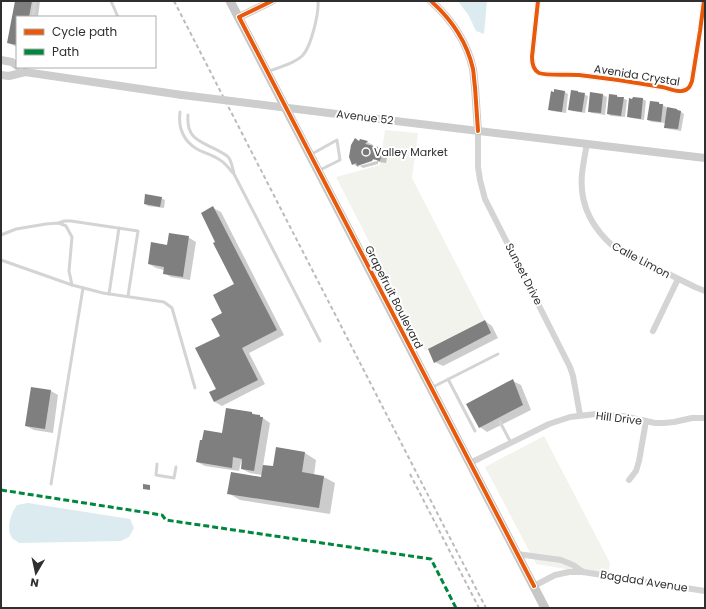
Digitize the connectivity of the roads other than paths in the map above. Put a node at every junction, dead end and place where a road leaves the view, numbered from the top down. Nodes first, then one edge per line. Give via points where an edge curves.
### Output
1 (35, 1) edge
2 (111, 1) edge
3 (230, 1) edge
4 (272, 1) edge
5 (318, 1) edge
6 (431, 1) edge
7 (538, 1) edge
8 (704, 1) edge
9 (33, 16) edge
10 (118, 16) edge
11 (239, 18) junction
12 (1, 60) edge
13 (16, 65) edge
14 (20, 68) edge
15 (267, 72) junction
16 (1, 75) edge
17 (180, 112) dead end
18 (188, 115) dead end
19 (478, 131) junction
20 (201, 142) junction
21 (587, 144) junction
22 (196, 149) junction
23 (310, 155) junction
24 (705, 158) edge
25 (318, 171) junction
26 (234, 174) junction
27 (58, 223) junction
28 (119, 228) junction
29 (1, 235) edge
30 (1, 260) edge
31 (678, 279) junction
32 (72, 285) junction
33 (83, 288) junction
34 (705, 291) edge
35 (109, 294) junction
36 (128, 296) junction
37 (653, 331) dead end
38 (320, 341) dead end
39 (498, 354) dead end
40 (448, 379) junction
41 (195, 388) dead end
42 (431, 388) junction
43 (580, 415) junction
44 (705, 418) edge
45 (646, 421) junction
46 (500, 422) dead end
47 (476, 431) dead end
48 (511, 443) junction
49 (470, 463) junction
50 (158, 464) dead end
51 (176, 467) dead end
52 (629, 480) dead end
53 (51, 484) dead end
54 (517, 554) junction
55 (583, 572) junction
56 (534, 586) junction
57 (705, 588) edge
58 (545, 608) edge

1 - 9 lane
2 - 10 lane
3 - 11 main road, Grapefruit Boulevard
4 - 11 main road
5 - 15 lane via 316,20 303,56
6 - 19 main road via 449,19 462,39 469,57 473,69
7 - 8 street, Avenida Crystal via 532,65 540,74 595,77 684,91 688,89 692,80
11 - 15 main road, Grapefruit Boulevard
12 - 13 main road, Avenue 52
14 - 16 main road, Avenue 52 via 9,76
14 - 19 main road, Avenue 52, bridge via 182,95
15 - 23 main road, Grapefruit Boulevard
17 - 22 lane via 179,124 182,134
18 - 20 lane via 190,131
19 - 21 main road, Avenue 52
19 - 43 street, Sunset Drive via 478,167 486,198 570,367
20 - 22 lane
20 - 26 lane via 229,158
21 - 24 main road, Avenue 52
21 - 31 street, Calle Limon via 582,189 590,220 614,247
22 - 26 lane via 219,159
23 - 25 main road, Grapefruit Boulevard
23 - 25 lane via 337,140 340,160
25 - 42 main road, Grapefruit Boulevard
26 - 38 lane
27 - 28 lane via 71,221
27 - 29 lane via 16,229
27 - 32 lane via 66,226 72,237 69,271
28 - 35 lane
28 - 36 lane via 138,231
30 - 32 lane
31 - 34 street, Calle Limon
31 - 37 street
32 - 33 lane
33 - 35 lane
33 - 53 lane
35 - 36 lane
36 - 41 lane via 164,302 172,308
39 - 40 lane
40 - 42 lane
40 - 47 lane
42 - 49 main road, Grapefruit Boulevard
43 - 45 street, Hill Drive via 612,415
43 - 48 street, Hill Drive via 550,424
44 - 45 street, Hill Drive via 655,423
45 - 52 street via 640,461
46 - 48 lane
48 - 49 street, Hill Drive
49 - 54 main road, Grapefruit Boulevard
50 - 51 lane via 156,475 174,478
54 - 55 street, Bagdad Avenue via 561,560
54 - 56 main road, Grapefruit Boulevard
55 - 56 street, Bagdad Avenue via 569,572
55 - 57 street, Bagdad Avenue
56 - 58 main road, Grapefruit Boulevard

